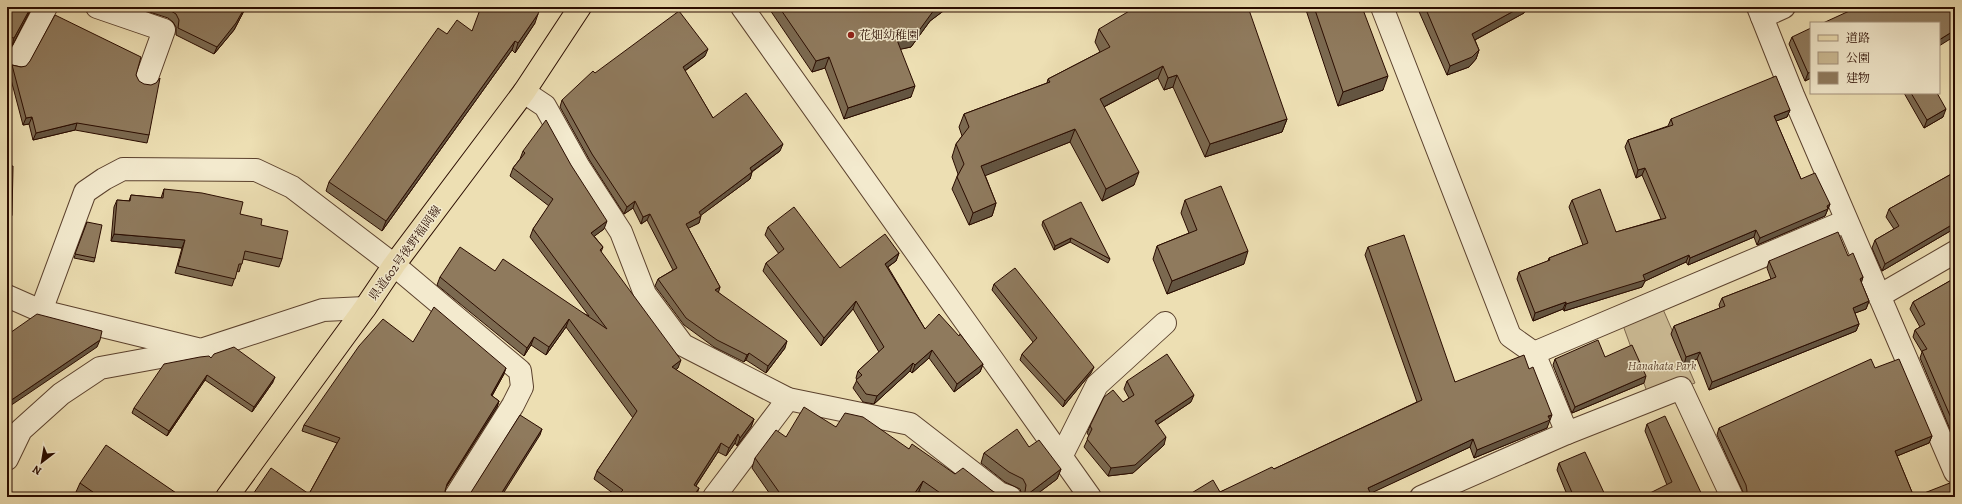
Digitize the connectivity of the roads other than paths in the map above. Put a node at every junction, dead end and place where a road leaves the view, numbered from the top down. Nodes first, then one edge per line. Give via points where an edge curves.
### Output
1 (46, 7) edge
2 (97, 7) edge
3 (580, 7) edge
4 (742, 7) edge
5 (1382, 7) edge
6 (1784, 7) edge
7 (1760, 12) edge
8 (7, 57) edge
9 (146, 80) dead end
10 (524, 92) junction
11 (1846, 221) junction
12 (1955, 252) edge
13 (394, 265) junction
14 (7, 296) edge
15 (1879, 296) junction
16 (365, 308) junction
17 (41, 311) junction
18 (1165, 323) dead end
19 (201, 350) junction
20 (1534, 353) junction
21 (788, 400) junction
22 (1567, 433) junction
23 (1061, 457) junction
24 (7, 459) edge
25 (1955, 472) edge
26 (227, 497) edge
27 (455, 497) edge
28 (714, 497) edge
29 (1010, 497) edge
30 (1090, 497) edge
31 (1422, 497) edge
32 (1732, 497) edge

1 - 8 street via 17,62
2 - 9 street via 164,30
3 - 10 main road, 県道602号後野福岡線
4 - 23 street
5 - 20 street via 1510,336
6 - 7 street
7 - 11 street
10 - 13 main road, 県道602号後野福岡線
10 - 21 street via 545,106 579,167 621,232 645,294 683,345
11 - 15 street
11 - 20 street
12 - 15 street
13 - 16 main road, 県道602号後野福岡線
13 - 17 street via 292,187 256,170 123,169 85,192
13 - 27 street via 520,371 522,387 514,405
14 - 17 street
15 - 25 street
16 - 19 street via 323,310
16 - 26 main road, 県道602号後野福岡線
17 - 19 street
18 - 23 street via 1097,386
19 - 24 street via 100,368 61,394 21,430
20 - 22 street
21 - 28 street
21 - 29 street via 910,424 999,493
22 - 31 street
22 - 32 street via 1681,388
23 - 30 street

